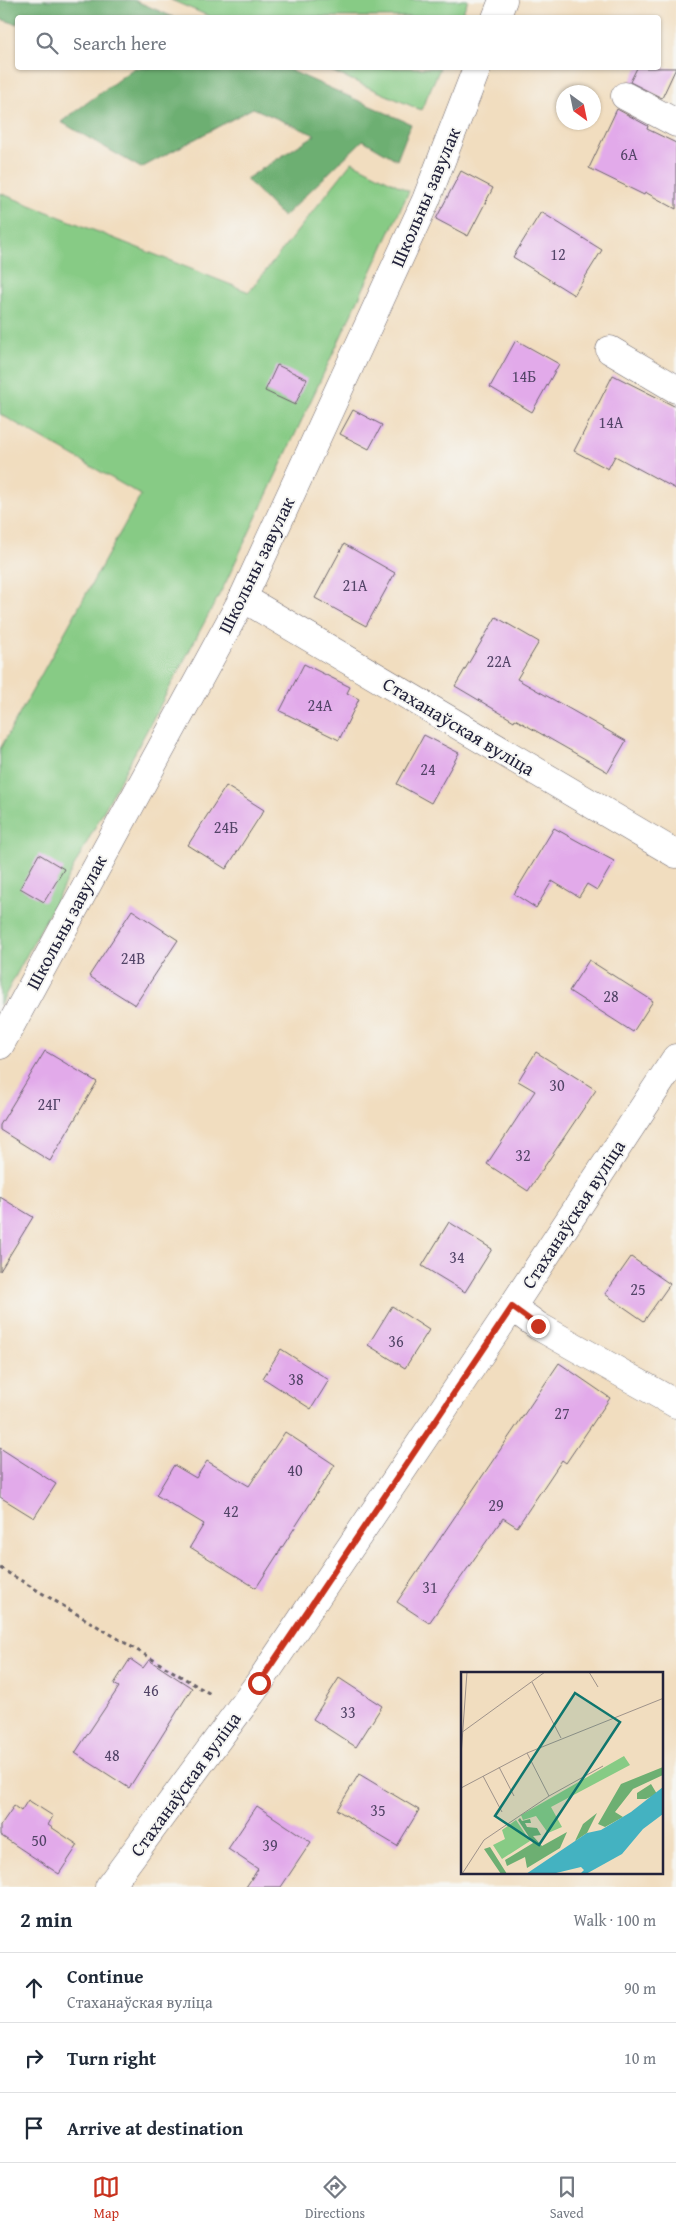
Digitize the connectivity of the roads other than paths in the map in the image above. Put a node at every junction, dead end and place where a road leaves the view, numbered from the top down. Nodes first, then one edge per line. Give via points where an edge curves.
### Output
1 (503, 0) edge
2 (497, 15) edge
3 (476, 70) edge
4 (626, 96) dead end
5 (676, 123) edge
6 (610, 350) dead end
7 (676, 389) edge
8 (243, 598) junction
9 (676, 854) edge
10 (0, 1045) edge
11 (676, 1058) edge
12 (512, 1307) junction
13 (676, 1404) edge
14 (109, 1887) edge

1 - 2 street
3 - 8 street, Школьны завулак via 426,200
4 - 5 street
6 - 7 street
8 - 9 street, Стаханаўская вуліца
8 - 10 street, Школьны завулак
11 - 12 street, Стаханаўская вуліца
12 - 13 street via 538,1326
12 - 14 street, Стаханаўская вуліца via 259,1683

